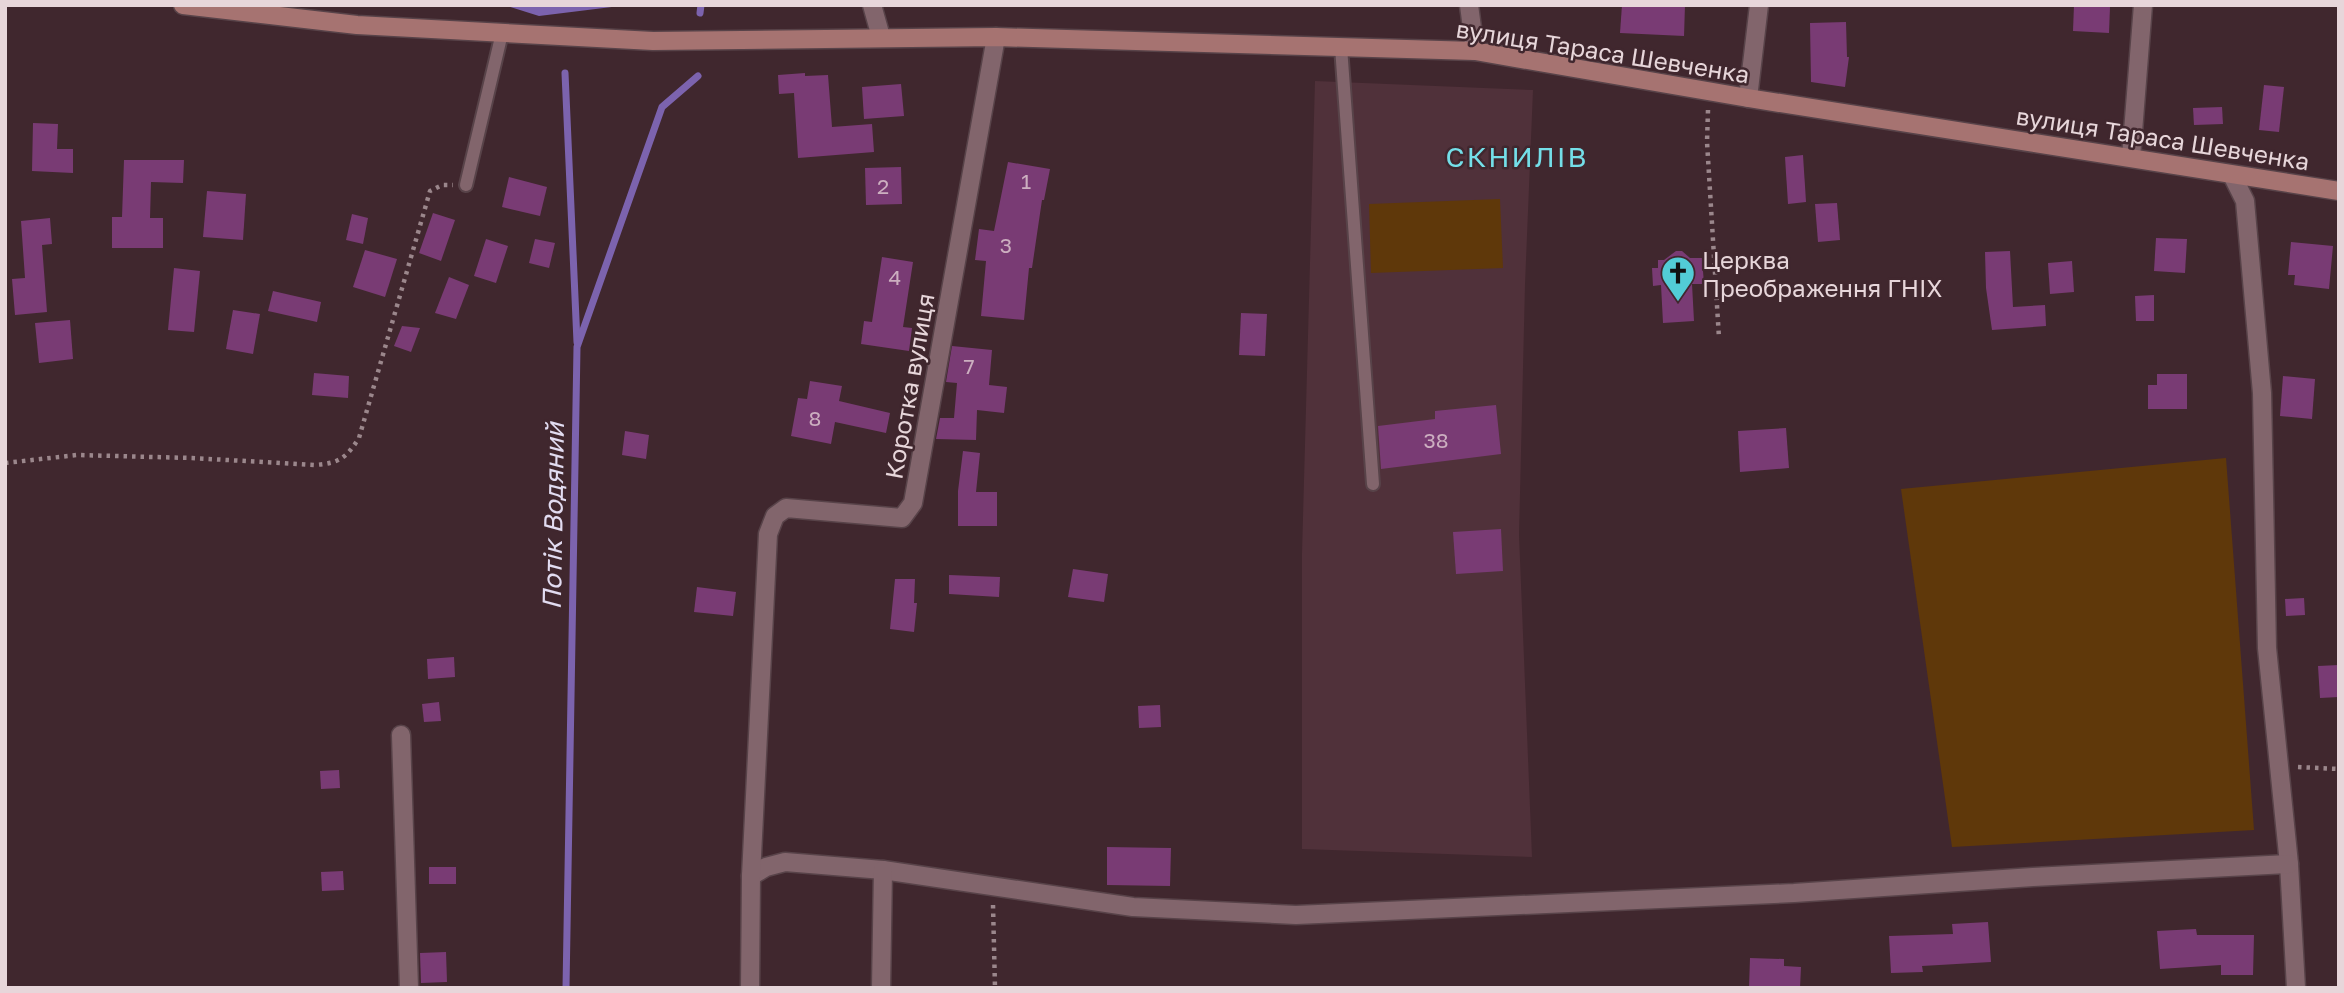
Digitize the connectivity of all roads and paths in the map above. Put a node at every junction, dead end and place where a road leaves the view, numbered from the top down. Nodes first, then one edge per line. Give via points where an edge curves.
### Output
1 (183, 5) edge
2 (872, 5) edge
3 (1469, 5) edge
4 (1759, 5) edge
5 (2143, 5) edge
6 (502, 33) junction
7 (881, 37) junction
8 (996, 37) junction
9 (1340, 47) junction
10 (1475, 51) junction
11 (1709, 91) junction
12 (1748, 98) junction
13 (2131, 157) junction
14 (2232, 175) junction
15 (466, 185) joint
16 (2339, 191) edge
17 (1719, 338) dead end
18 (5, 463) edge
19 (1373, 484) dead end
20 (401, 735) dead end
21 (2279, 765) junction
22 (2339, 769) edge
23 (2289, 864) junction
24 (883, 870) junction
25 (751, 876) junction
26 (993, 887) junction
27 (409, 988) edge
28 (750, 988) edge
29 (881, 988) edge
30 (995, 988) edge
31 (2296, 988) edge

1 - 6 street, вулиця Тараса Шевченка via 358,26
2 - 7 street
3 - 10 street
4 - 12 street
5 - 13 street
6 - 7 street, вулиця Тараса Шевченка via 653,41
6 - 15 lane
7 - 8 street, вулиця Тараса Шевченка
8 - 9 street, вулиця Тараса Шевченка
8 - 25 street, Коротка вулиця via 913,503 902,519 786,508 775,516 768,534
9 - 10 street, вулиця Тараса Шевченка
9 - 19 lane
10 - 11 street, вулиця Тараса Шевченка
11 - 12 street, вулиця Тараса Шевченка
11 - 17 path via 1707,142
12 - 13 street, вулиця Тараса Шевченка
13 - 14 street, вулиця Тараса Шевченка
14 - 16 street, вулиця Тараса Шевченка
14 - 21 street via 2245,201 2262,393 2267,648
15 - 18 path via 442,185 430,191 359,438 349,453 334,463 77,455
20 - 27 street
21 - 22 path
21 - 23 street
23 - 26 street via 1794,893 1296,915 1133,908
23 - 31 street
24 - 25 street via 785,862
24 - 26 street
24 - 29 street
25 - 28 street, Коротка вулиця
26 - 30 path

